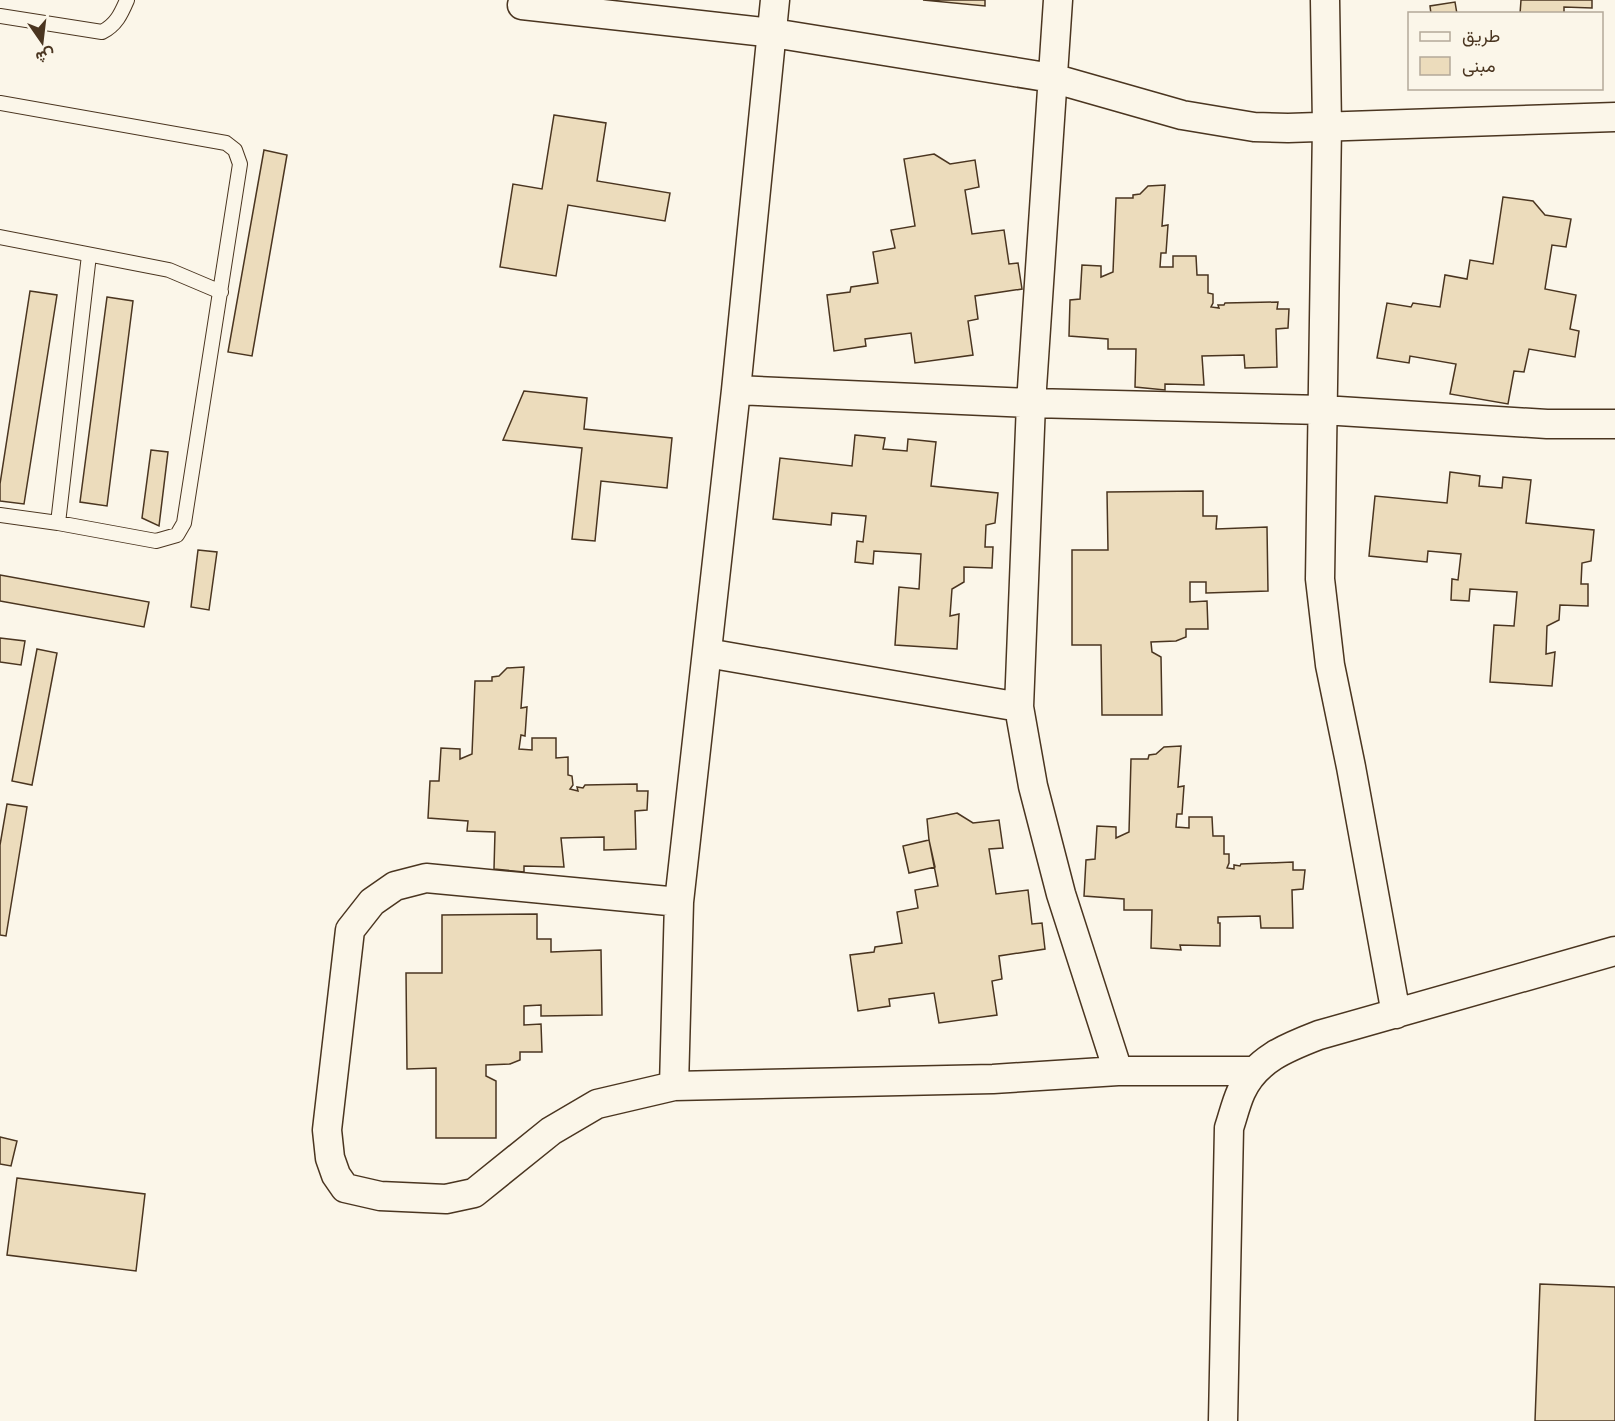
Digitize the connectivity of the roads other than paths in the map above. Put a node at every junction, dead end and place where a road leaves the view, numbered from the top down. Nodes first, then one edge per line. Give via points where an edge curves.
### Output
1 (127, 0) edge
2 (775, 0) edge
3 (1058, 0) edge
4 (1325, 0) edge
5 (522, 4) dead end
6 (0, 16) edge
7 (773, 33) junction
8 (1052, 78) junction
9 (0, 103) edge
10 (1615, 117) edge
11 (1327, 126) junction
12 (0, 237) edge
13 (89, 255) junction
14 (221, 292) junction
15 (736, 390) junction
16 (1031, 403) junction
17 (1323, 410) junction
18 (1615, 424) edge
19 (0, 515) edge
20 (58, 523) junction
21 (707, 653) junction
22 (1019, 707) junction
23 (679, 902) junction
24 (1615, 951) edge
25 (1396, 1014) junction
26 (1118, 1071) junction
27 (1255, 1071) junction
28 (674, 1086) junction
29 (1222, 1421) edge

1 - 6 lane via 119,18 102,32
2 - 7 street
3 - 8 street
4 - 11 street
5 - 7 street
7 - 8 street
7 - 15 street
8 - 11 street via 1182,116 1254,127
8 - 16 street
9 - 14 lane via 226,143 235,150 240,164
10 - 11 street
11 - 17 street
12 - 13 lane
13 - 14 lane via 169,270
13 - 20 lane
14 - 20 lane via 184,523 177,535 156,541
15 - 16 street
15 - 21 street
16 - 17 street
16 - 22 street
17 - 18 street via 1547,424
17 - 25 street via 1320,579 1330,665
19 - 20 lane
21 - 22 street
21 - 23 street
22 - 26 street via 1033,786 1061,894
23 - 28 street
23 - 28 street via 426,878 395,886 372,902 351,930 327,1130 330,1158 345,1188 380,1196 446,1199 474,1193 551,1131 597,1104
24 - 25 street
25 - 27 street via 1288,1047
26 - 27 street
26 - 28 street via 993,1079
27 - 29 street via 1241,1091 1229,1128

